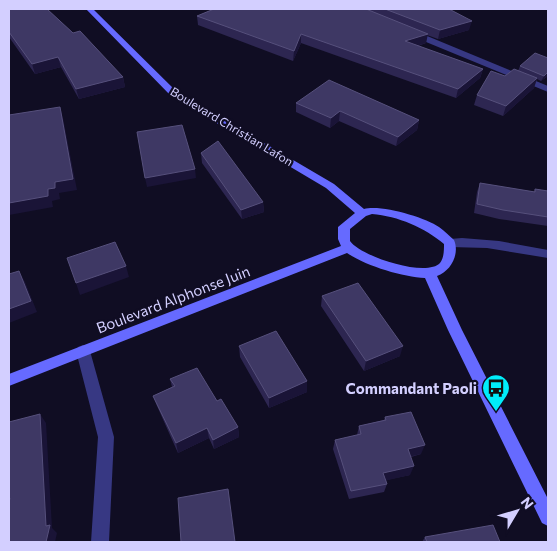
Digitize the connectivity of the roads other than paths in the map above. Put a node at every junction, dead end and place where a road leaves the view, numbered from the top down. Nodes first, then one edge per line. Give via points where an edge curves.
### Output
1 (89, 9) edge
2 (406, 31) edge
3 (548, 89) edge
4 (362, 213) junction
5 (450, 243) junction
6 (348, 248) junction
7 (548, 254) edge
8 (430, 274) junction
9 (83, 351) junction
10 (9, 380) edge
11 (548, 517) edge
12 (100, 542) edge

1 - 4 street, Boulevard Christian Lafon via 174,94 330,186
2 - 3 street
4 - 5 street via 386,211 434,229
4 - 6 street via 344,227 343,238
5 - 7 street via 503,245
5 - 8 street via 451,256 444,268
6 - 8 street via 360,256 411,274
6 - 9 street, Boulevard Alphonse Juin
8 - 11 street
9 - 10 street, Boulevard Alphonse Juin
9 - 12 street via 106,437

